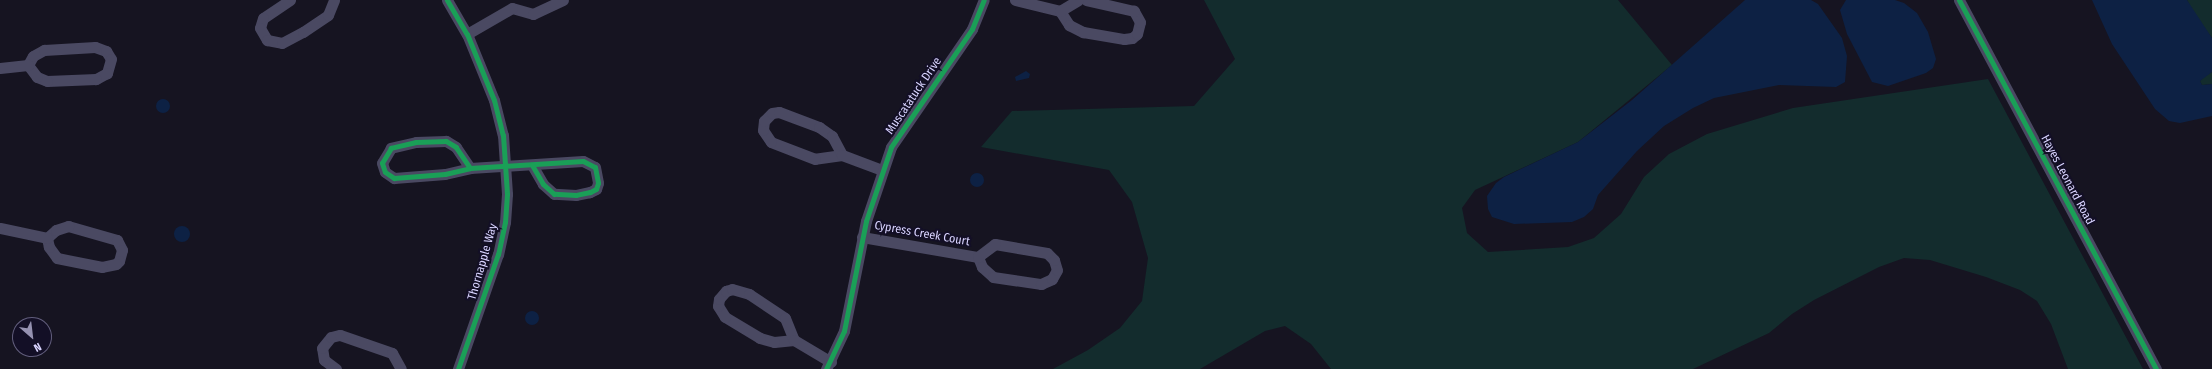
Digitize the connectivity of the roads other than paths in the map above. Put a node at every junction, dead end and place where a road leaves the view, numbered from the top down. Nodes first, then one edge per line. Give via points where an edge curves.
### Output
1 (290, 0) edge
2 (334, 0) edge
3 (447, 0) edge
4 (563, 0) edge
5 (984, 0) edge
6 (1015, 0) edge
7 (1078, 0) edge
8 (1086, 0) edge
9 (1959, 0) edge
10 (512, 4) edge
11 (1060, 11) junction
12 (467, 34) junction
13 (28, 65) junction
14 (0, 68) edge
15 (842, 155) junction
16 (532, 165) junction
17 (506, 166) junction
18 (470, 168) junction
19 (882, 170) junction
20 (0, 228) edge
21 (862, 237) junction
22 (47, 238) junction
23 (978, 258) junction
24 (794, 340) junction
25 (829, 365) edge
26 (336, 369) edge
27 (401, 369) edge
28 (458, 369) edge
29 (2156, 369) edge

1 - 2 street via 263,18 260,28 267,40 282,43 303,32 324,19 332,10
3 - 12 street, Thornapple Way
4 - 10 street via 533,14
5 - 19 street, Muscatatuck Drive via 972,29 904,126
6 - 11 street
7 - 11 street
8 - 11 street via 1134,11 1140,22 1137,34 1124,39 1083,32 1069,25
9 - 29 street, Hayes Leonard Road
10 - 12 street
12 - 17 street, Thornapple Way via 494,100 503,135
13 - 13 street via 33,56 55,48 95,46 106,51 111,59 107,73 96,79 47,81 37,77
13 - 14 street
15 - 15 street via 832,136 819,127 779,112 767,117 764,123 765,135 771,142 815,159
15 - 19 street
16 - 16 street via 543,184 554,194 590,192 596,189 598,183 595,167 583,161
16 - 17 street
17 - 18 street
17 - 28 street, Thornapple Way via 505,222 498,254
18 - 18 street via 445,174 394,178 385,172 382,163 391,148 416,142 446,141 456,147
19 - 21 street, Muscatatuck Drive
20 - 22 street
21 - 23 street, Cypress Creek Court
21 - 25 street, Muscatatuck Drive via 848,316
22 - 22 street via 52,254 66,260 109,266 116,264 122,256 117,240 68,226 56,230
23 - 23 street, Cypress Creek Court via 982,267 993,277 1041,284 1052,279 1057,270 1054,260 1047,253 995,244
24 - 24 street via 785,318 749,294 732,289 726,291 719,299 719,309 725,318 760,338 774,342
24 - 25 street
26 - 27 street via 324,360 322,348 331,338 340,335 392,353

